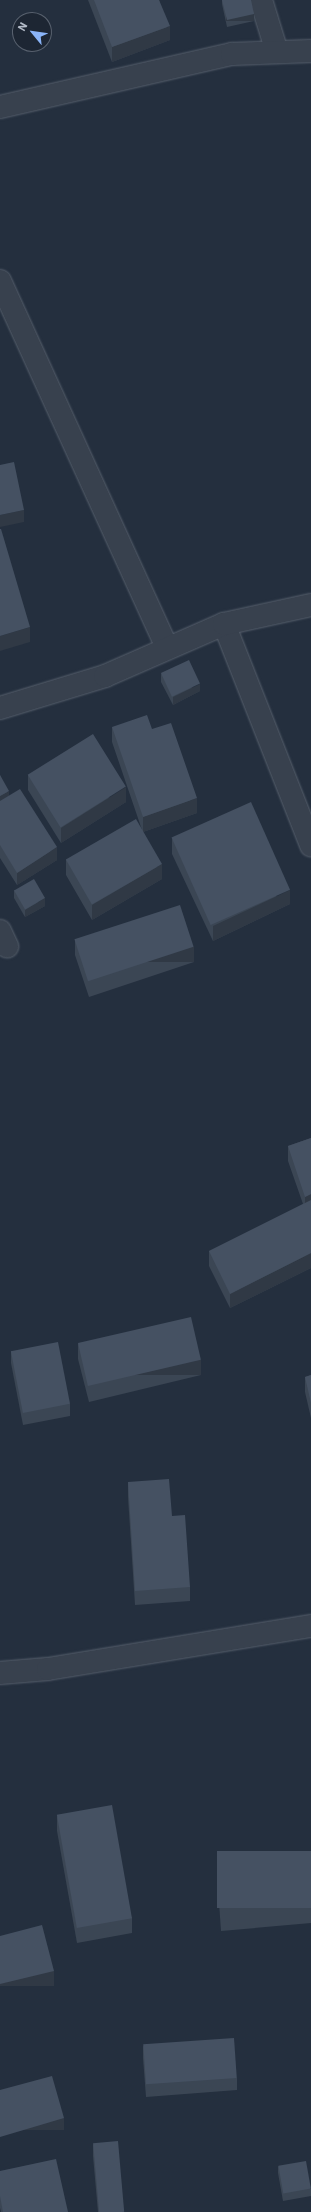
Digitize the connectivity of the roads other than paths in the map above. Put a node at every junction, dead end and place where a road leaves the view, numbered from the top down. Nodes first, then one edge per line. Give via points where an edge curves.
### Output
1 (261, 0) edge
2 (311, 51) edge
3 (278, 52) junction
4 (0, 107) edge
5 (0, 281) edge
6 (311, 605) edge
7 (224, 624) junction
8 (167, 648) junction
9 (0, 708) edge
10 (311, 845) edge
11 (311, 1626) edge
12 (0, 1673) edge

1 - 3 street
2 - 3 street
3 - 4 street via 232,54
5 - 8 street
6 - 7 street
7 - 8 street
7 - 10 street
8 - 9 street via 105,676
11 - 12 street via 48,1669

